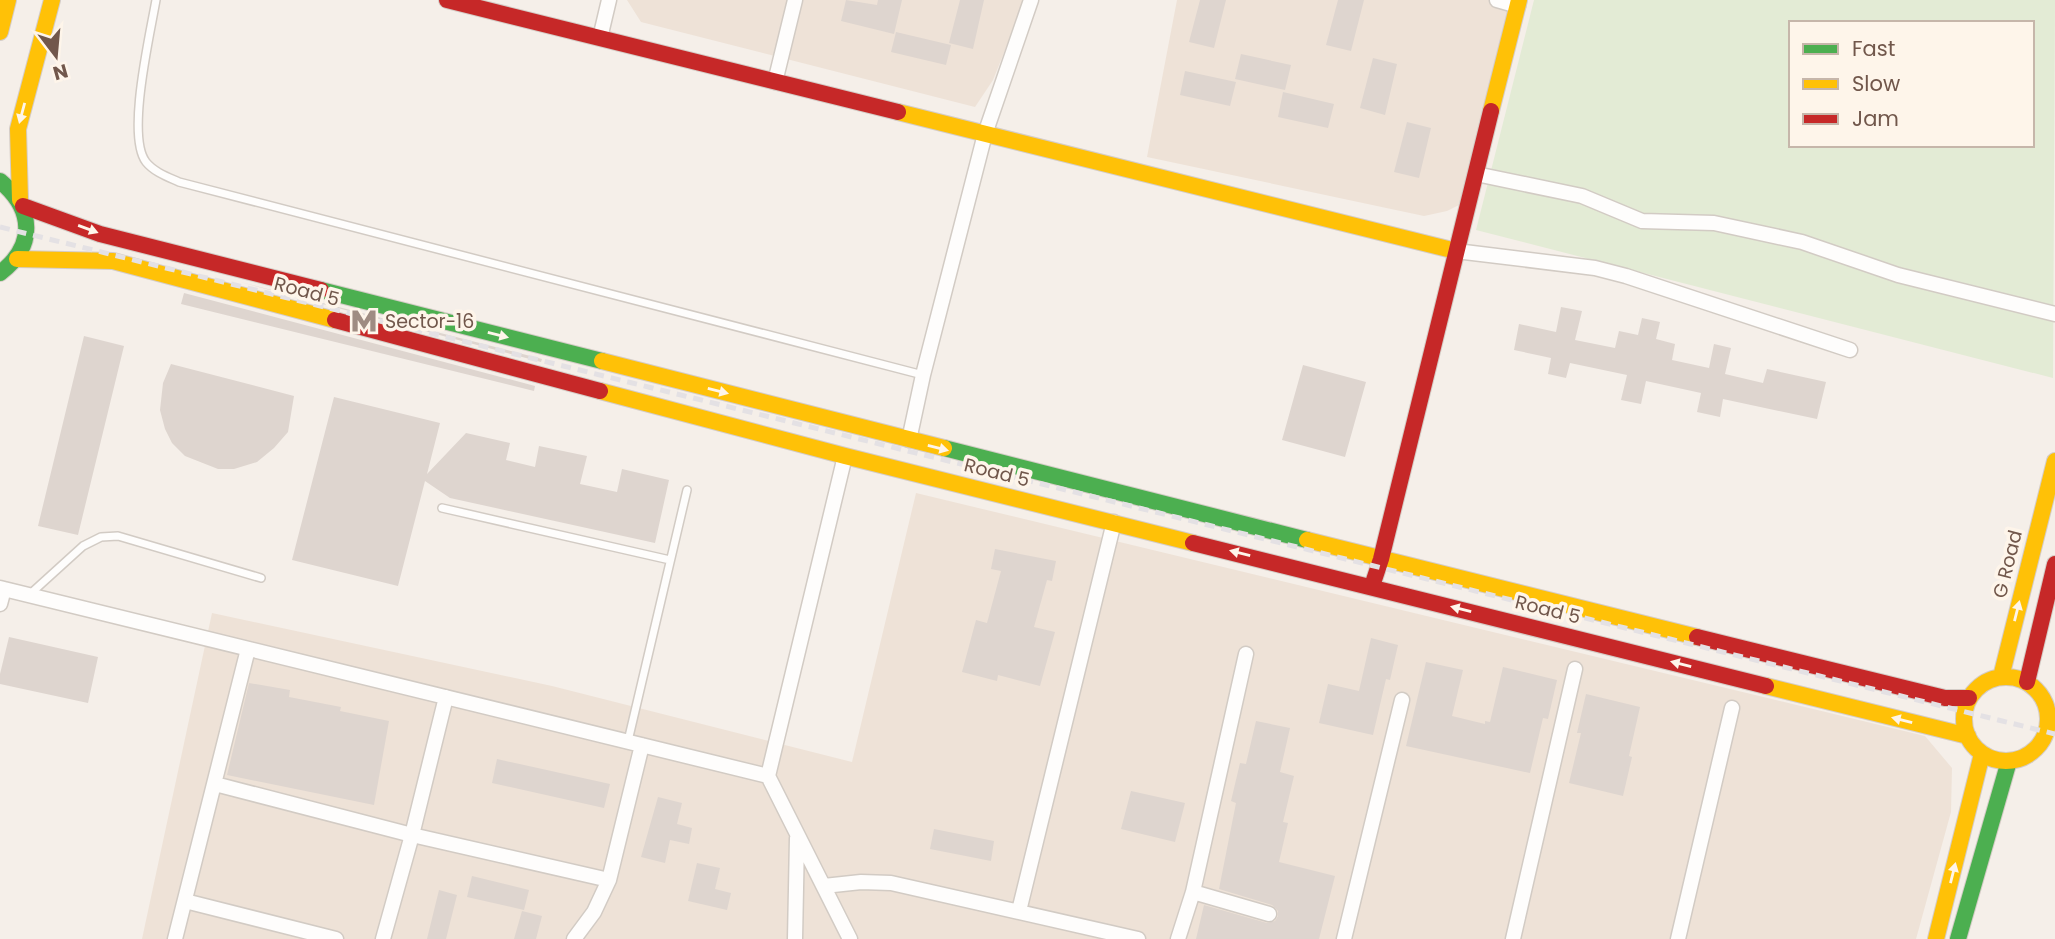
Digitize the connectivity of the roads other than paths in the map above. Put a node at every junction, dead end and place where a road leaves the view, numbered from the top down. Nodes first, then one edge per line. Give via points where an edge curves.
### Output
1 (9, 0) edge
2 (52, 0) edge
3 (156, 0) edge
4 (609, 0) edge
5 (795, 0) edge
6 (1031, 0) edge
7 (1497, 0) edge
8 (456, 1) edge
9 (1518, 3) edge
10 (0, 32) edge
11 (600, 38) junction
12 (775, 82) junction
13 (985, 134) junction
14 (1476, 174) junction
15 (0, 181) edge
16 (22, 203) junction
17 (1456, 251) junction
18 (17, 259) junction
19 (0, 273) edge
20 (2055, 314) edge
21 (1850, 350) dead end
22 (923, 375) junction
23 (909, 440) junction
24 (845, 456) junction
25 (2055, 461) edge
26 (687, 490) dead end
27 (442, 508) dead end
28 (1114, 522) junction
29 (1381, 559) junction
30 (670, 560) junction
31 (2055, 564) edge
32 (261, 578) dead end
33 (1372, 586) junction
34 (1, 594) edge
35 (29, 596) junction
36 (248, 649) junction
37 (1247, 654) dead end
38 (1575, 669) dead end
39 (2001, 677) junction
40 (2027, 682) junction
41 (446, 697) junction
42 (1969, 698) junction
43 (1402, 699) dead end
44 (1732, 708) dead end
45 (2052, 717) edge
46 (1968, 736) junction
47 (2049, 742) edge
48 (635, 743) junction
49 (1982, 754) junction
50 (2009, 761) junction
51 (768, 776) junction
52 (215, 784) junction
53 (797, 833) junction
54 (412, 835) junction
55 (609, 880) junction
56 (824, 886) junction
57 (1193, 892) junction
58 (185, 901) junction
59 (1019, 911) junction
60 (1269, 914) dead end
61 (1102, 935) edge
62 (175, 939) edge
63 (336, 939) edge
64 (383, 939) edge
65 (574, 939) edge
66 (794, 939) edge
67 (850, 939) edge
68 (1138, 939) edge
69 (1178, 939) edge
70 (1344, 939) edge
71 (1513, 939) edge
72 (1678, 939) edge
73 (1936, 939) edge
74 (1958, 939) edge

1 - 10 street
2 -> 16 street via 18,129
3 - 22 lane via 137,121 138,145 156,171 179,182
4 - 11 street
5 - 12 street
6 - 13 street
7 - 9 street
8 - 11 street
9 - 14 street
11 - 12 street
12 - 13 street
13 - 17 street
13 - 22 street
14 - 17 street
14 - 20 street via 1582,196 1642,221 1714,223 1802,242 1898,275
15 - 16 street
16 - 18 street via 27,233
16 -> 23 street, Road 5 via 100,234
17 - 21 street via 1595,268
17 - 29 street
18 - 19 street
18 - 24 street, Road 5 via 113,261
22 - 23 street
23 -> 29 street, Road 5
24 - 28 street, Road 5
24 - 51 street
39 -> 25 street, G Road
26 - 30 lane
27 - 30 lane
33 -> 28 street, Road 5
28 - 59 street
29 - 33 street
29 - 42 street, Road 5 via 1945,698
30 - 48 lane
31 - 40 street
32 - 35 lane via 118,536 101,537 83,546
46 -> 33 street, Road 5
34 - 35 street
35 - 36 street
36 - 41 street
36 - 52 street
37 - 57 street
38 - 71 street
39 - 40 street
39 - 42 street via 1988,681
40 - 45 street via 2042,696
41 - 48 street
41 - 54 street
42 - 46 street via 1964,721
43 - 70 street
44 - 72 street
45 - 47 street
46 - 49 street
47 - 50 street
48 - 51 street
48 - 55 street
49 - 50 street
73 -> 49 street
50 - 74 street
51 - 53 street
52 - 54 street
52 - 58 street
53 - 56 street
53 - 66 street
54 - 55 street
54 - 64 street
55 - 65 street
56 - 59 street via 891,883
56 - 67 street
57 - 60 street
57 - 69 street
58 - 62 street
58 - 63 street
59 - 61 street
61 - 68 street

